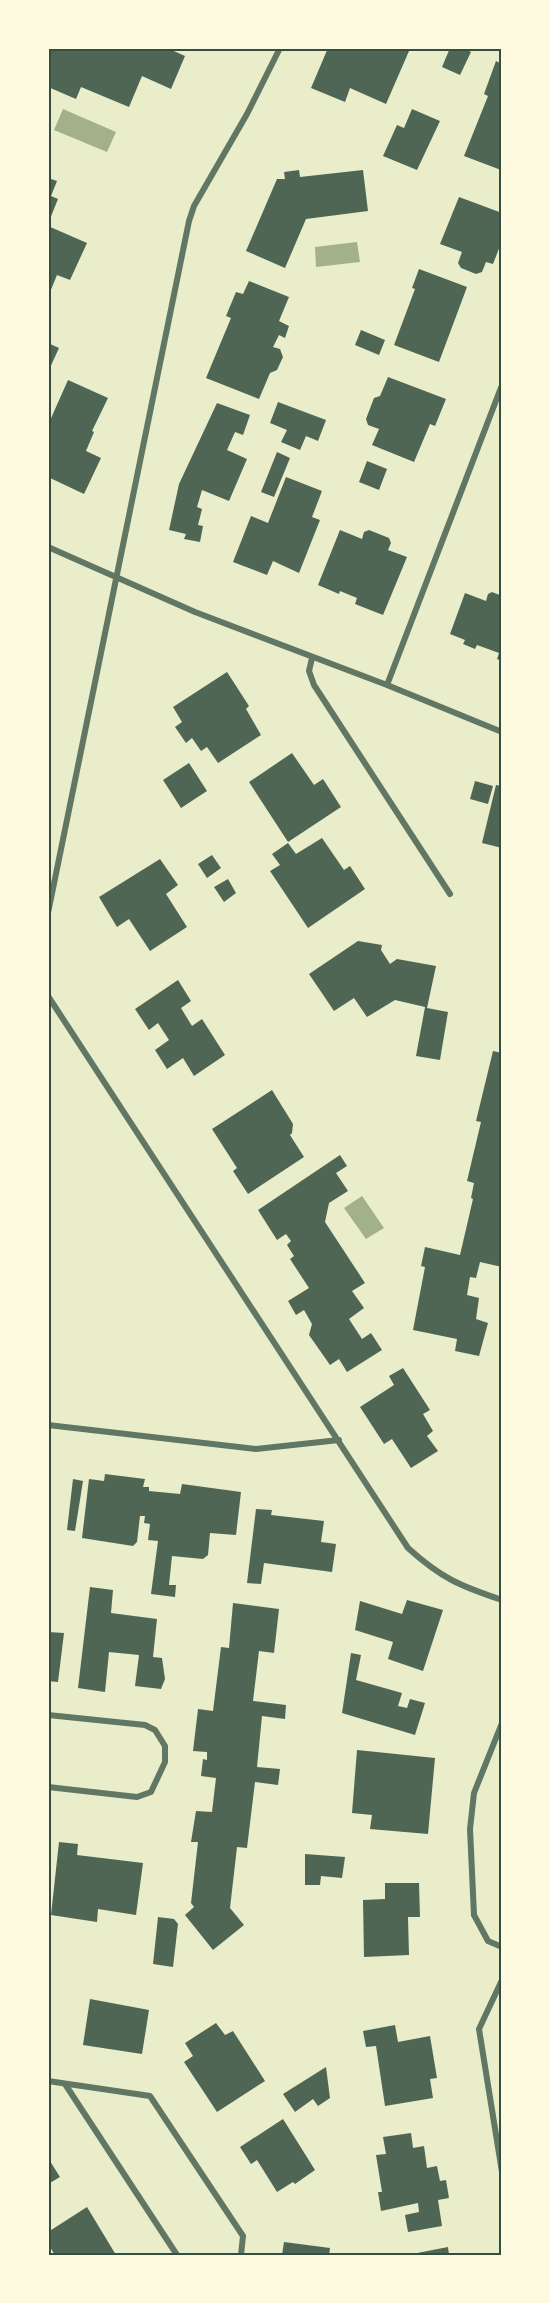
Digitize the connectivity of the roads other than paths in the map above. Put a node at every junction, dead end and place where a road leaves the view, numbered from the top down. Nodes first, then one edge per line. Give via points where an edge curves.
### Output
1 (280, 48) edge
2 (502, 385) edge
3 (48, 547) edge
4 (115, 577) junction
5 (312, 658) junction
6 (387, 685) junction
7 (502, 732) edge
8 (450, 894) dead end
9 (48, 913) edge
10 (48, 996) edge
11 (48, 1425) edge
12 (339, 1440) junction
13 (502, 1600) edge
14 (48, 1715) edge
15 (502, 1723) edge
16 (48, 1787) edge
17 (502, 1947) edge
18 (502, 1980) edge
19 (48, 2081) edge
20 (65, 2084) junction
21 (502, 2172) edge
22 (177, 2255) edge
23 (241, 2255) edge

1 - 4 street via 189,221
2 - 6 street
3 - 4 street
4 - 5 street
4 - 9 street
5 - 6 street
5 - 8 street via 309,671 314,685
6 - 7 street
10 - 12 street
11 - 12 street via 256,1449
12 - 13 street via 408,1548 431,1569 458,1585
14 - 16 street via 145,1725 155,1730 165,1746 165,1762 152,1792 137,1797
15 - 17 street via 474,1793 470,1829 474,1915 488,1941
18 - 21 street via 479,2029
19 - 20 street
20 - 22 street
20 - 23 street via 150,2096 243,2236

